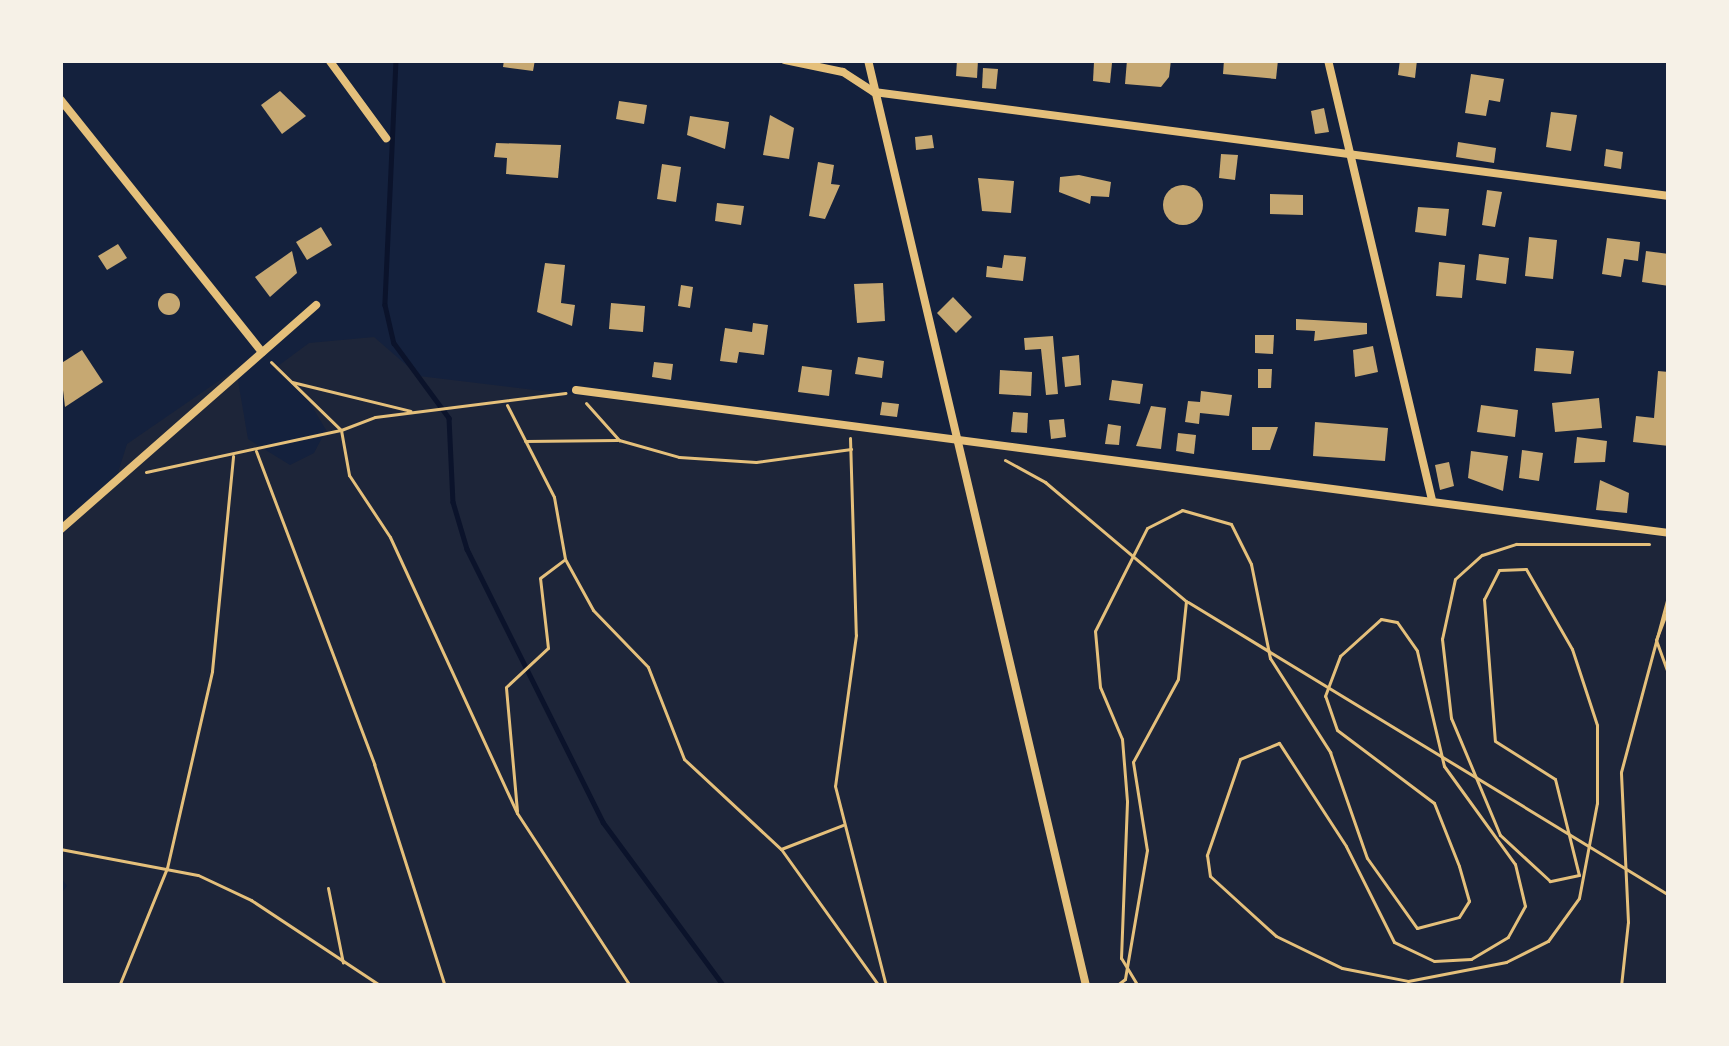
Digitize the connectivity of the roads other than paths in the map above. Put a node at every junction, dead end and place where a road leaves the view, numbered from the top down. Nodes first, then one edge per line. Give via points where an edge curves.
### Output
1 (329, 60) edge
2 (784, 60) edge
3 (868, 60) edge
4 (1328, 60) edge
5 (874, 92) junction
6 (60, 99) edge
7 (386, 139) dead end
8 (1350, 157) junction
9 (1669, 196) edge
10 (316, 304) dead end
11 (262, 352) junction
12 (576, 390) road end
13 (951, 435) junction
14 (1432, 500) junction
15 (60, 530) edge
16 (1669, 533) edge
17 (1086, 986) edge

1 - 7 street
2 - 5 street via 843,72
3 - 5 street
4 - 8 street
5 - 8 street
5 - 13 street
6 - 11 street
8 - 9 street
8 - 14 street
10 - 11 street
11 - 15 street
12 - 13 street
13 - 14 street
13 - 17 street
14 - 16 street

